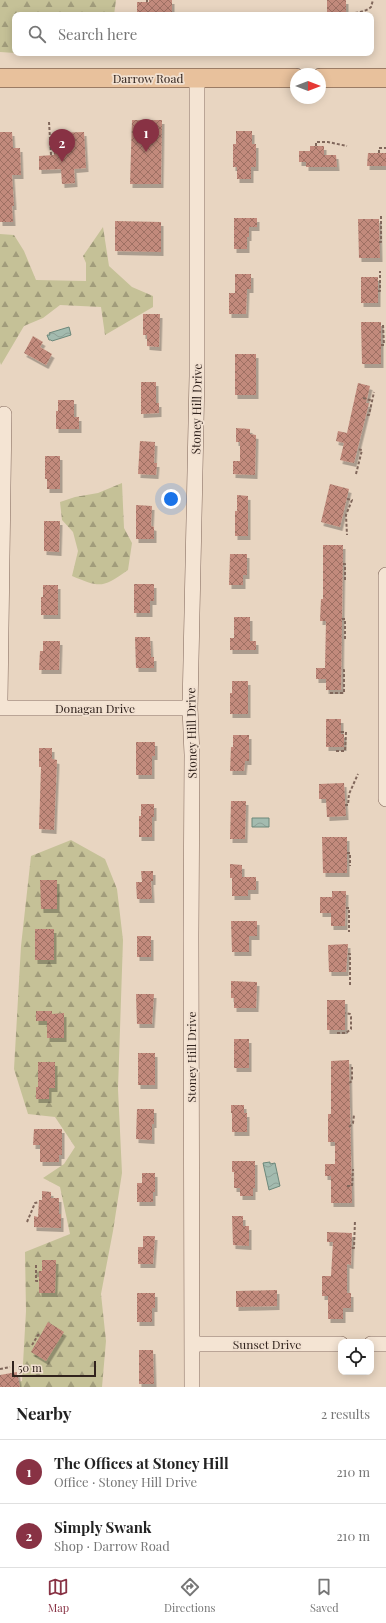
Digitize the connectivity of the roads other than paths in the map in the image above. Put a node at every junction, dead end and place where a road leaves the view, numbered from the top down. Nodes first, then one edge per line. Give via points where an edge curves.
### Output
1 (0, 78) edge
2 (197, 78) junction
3 (290, 78) edge
4 (326, 78) edge
5 (386, 78) edge
6 (4, 414) dead end
7 (386, 575) edge
8 (0, 700) edge
9 (0, 708) edge
10 (190, 708) junction
11 (386, 799) edge
12 (192, 1344) junction
13 (338, 1344) edge
14 (374, 1344) edge
15 (386, 1344) edge
16 (192, 1387) edge

1 - 2 main road, Darrow Road
2 - 3 main road, Darrow Road
2 - 10 street, Stoney Hill Drive via 197,376
4 - 5 main road
6 - 8 street
7 - 11 street
9 - 10 street, Donagan Drive
10 - 12 street, Stoney Hill Drive
12 - 13 street, Sunset Drive
12 - 16 street, Stoney Hill Drive
14 - 15 street

